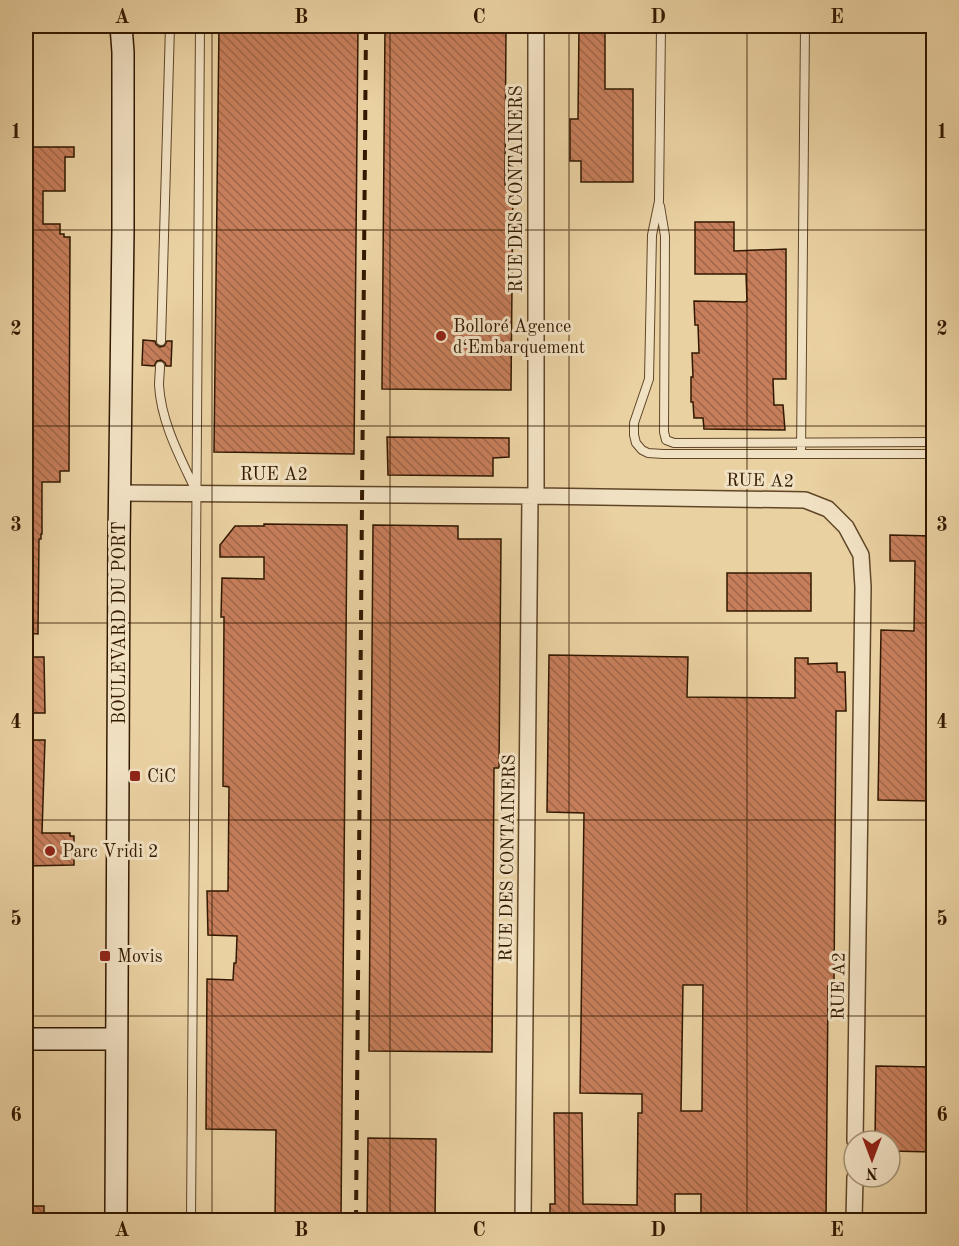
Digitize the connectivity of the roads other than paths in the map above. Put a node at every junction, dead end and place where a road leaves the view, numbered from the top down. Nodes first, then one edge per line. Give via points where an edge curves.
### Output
1 (121, 26) edge
2 (170, 26) edge
3 (200, 26) edge
4 (536, 26) edge
5 (661, 26) edge
6 (805, 26) edge
7 (842, 26) edge
8 (933, 28) edge
9 (659, 201) junction
10 (161, 341) dead end
11 (160, 366) dead end
12 (801, 442) junction
13 (933, 442) edge
14 (801, 454) junction
15 (933, 454) edge
16 (119, 493) junction
17 (197, 494) junction
18 (533, 496) junction
19 (26, 1039) edge
20 (117, 1040) junction
21 (855, 1129) edge
22 (855, 1189) edge
23 (116, 1221) edge
24 (191, 1221) edge
25 (523, 1221) edge
26 (854, 1221) edge

1 - 16 main road, BOULEVARD DU PORT
2 - 10 lane
3 - 17 lane
4 - 18 street, RUE DES CONTAINERS
5 - 9 lane
6 - 12 lane
7 - 8 lane
9 - 12 lane via 665,236 666,440
9 - 14 lane via 652,235 649,380 634,423 636,443 648,453
11 - 17 lane via 163,408
12 - 13 lane
12 - 14 lane
14 - 15 lane
16 - 17 street, RUE A2
16 - 20 main road, BOULEVARD DU PORT
17 - 18 street, RUE A2
17 - 24 lane
18 - 21 street, RUE A2 via 805,500 828,509 846,527 861,555
18 - 25 street, RUE DES CONTAINERS
19 - 20 main road
20 - 23 main road, BOULEVARD DU PORT
22 - 26 street

